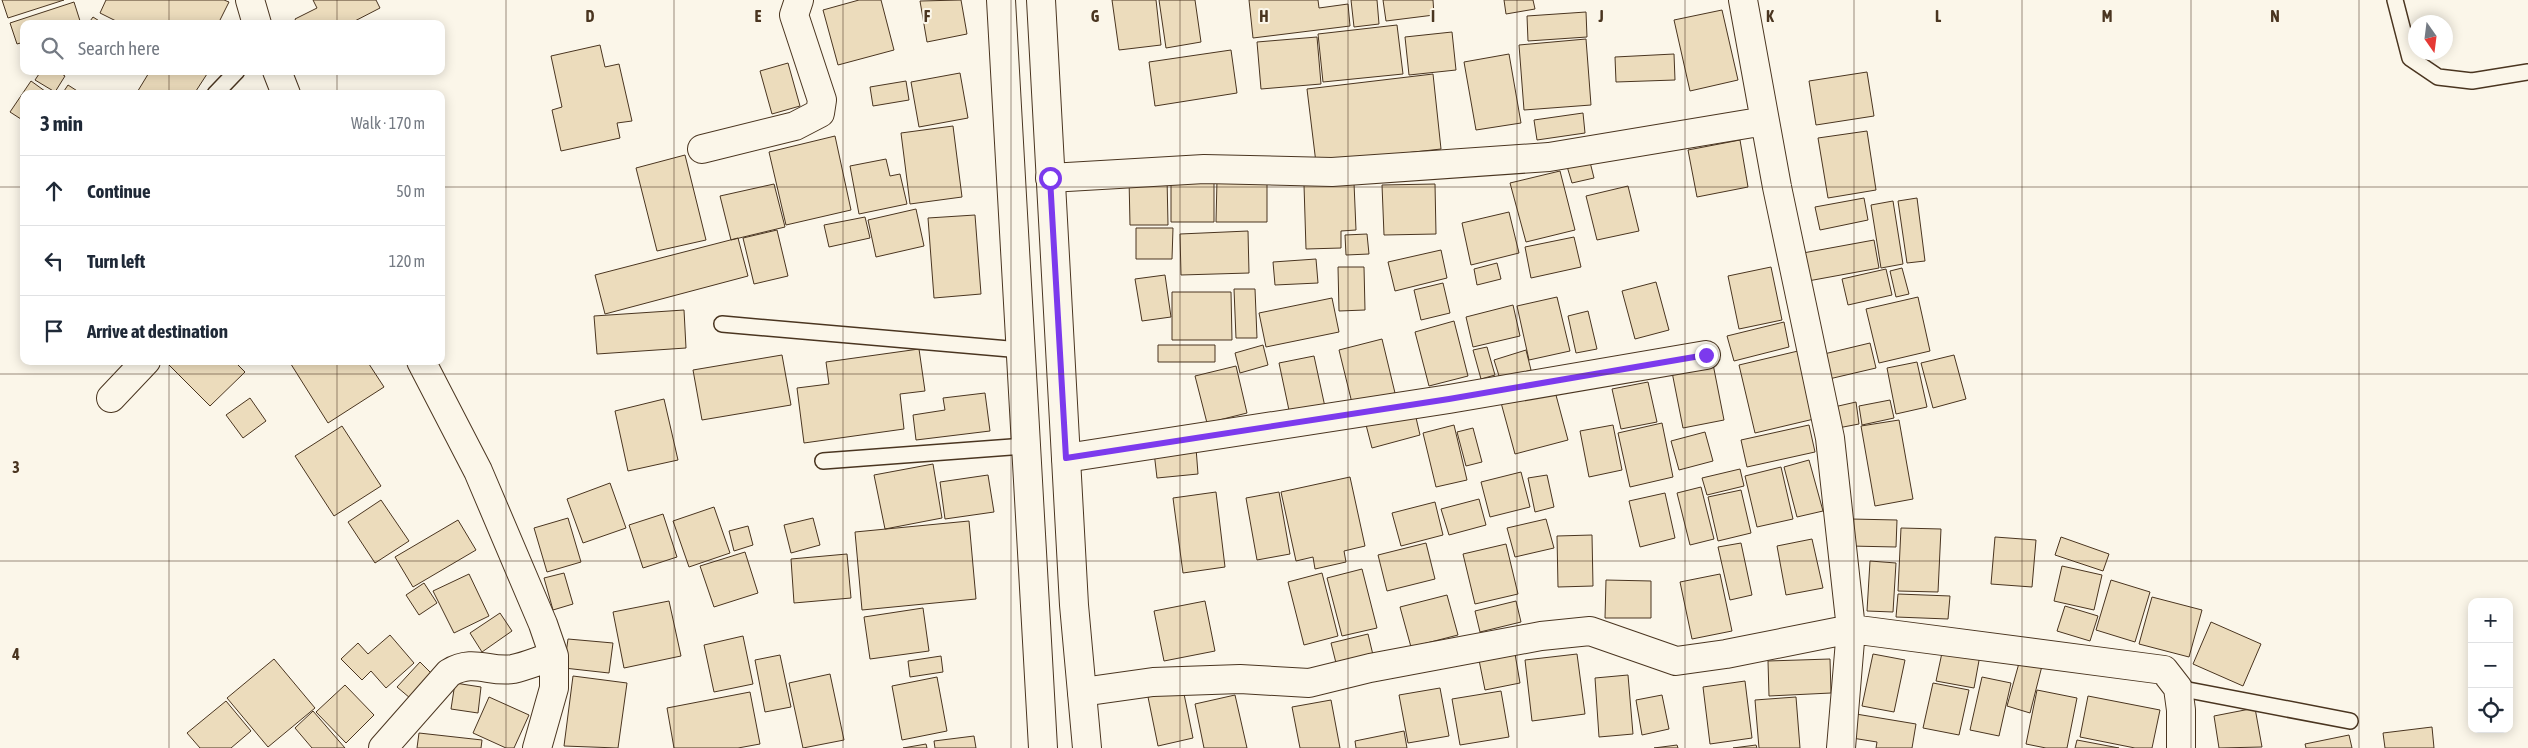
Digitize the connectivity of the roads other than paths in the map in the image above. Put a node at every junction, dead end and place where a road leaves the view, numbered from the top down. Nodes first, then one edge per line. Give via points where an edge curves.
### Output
1 (250, 0) edge
2 (799, 0) edge
3 (1001, 0) edge
4 (1041, 0) edge
5 (1743, 0) edge
6 (2395, 0) edge
7 (256, 20) edge
8 (2528, 72) edge
9 (233, 75) edge
10 (279, 75) edge
11 (219, 90) edge
12 (284, 90) edge
13 (1765, 121) junction
14 (702, 150) dead end
15 (1050, 178) junction
16 (722, 324) dead end
17 (1020, 350) junction
18 (1706, 355) dead end
19 (142, 365) edge
20 (423, 365) edge
21 (112, 398) dead end
22 (1026, 446) junction
23 (1066, 458) junction
24 (823, 461) dead end
25 (1850, 630) junction
26 (554, 656) junction
27 (2178, 688) junction
28 (1082, 692) junction
29 (2350, 721) dead end
30 (383, 748) edge
31 (537, 748) edge
32 (1043, 748) edge
33 (1087, 748) edge
34 (1841, 748) edge
35 (2181, 748) edge

1 - 7 street
2 - 14 street via 794,15 822,100 820,113 795,126
3 - 17 street
4 - 15 street
5 - 13 street
6 - 8 lane via 2410,58 2438,77 2472,81
9 - 11 lane
10 - 12 street
13 - 15 street via 1550,157 1332,172 1204,169
13 - 25 street via 1830,438
15 - 23 street
16 - 17 lane
17 - 22 street
18 - 23 street
19 - 21 street
20 - 26 street via 478,471
22 - 24 lane
22 - 32 street
23 - 28 street
25 - 27 street via 2164,670
25 - 28 street via 1676,661 1590,631 1541,636 1370,668 1309,683 1240,679 1153,682
25 - 34 street
26 - 30 street via 512,669 460,667 449,674
26 - 31 street via 554,688
27 - 29 lane
27 - 35 street
28 - 33 street

